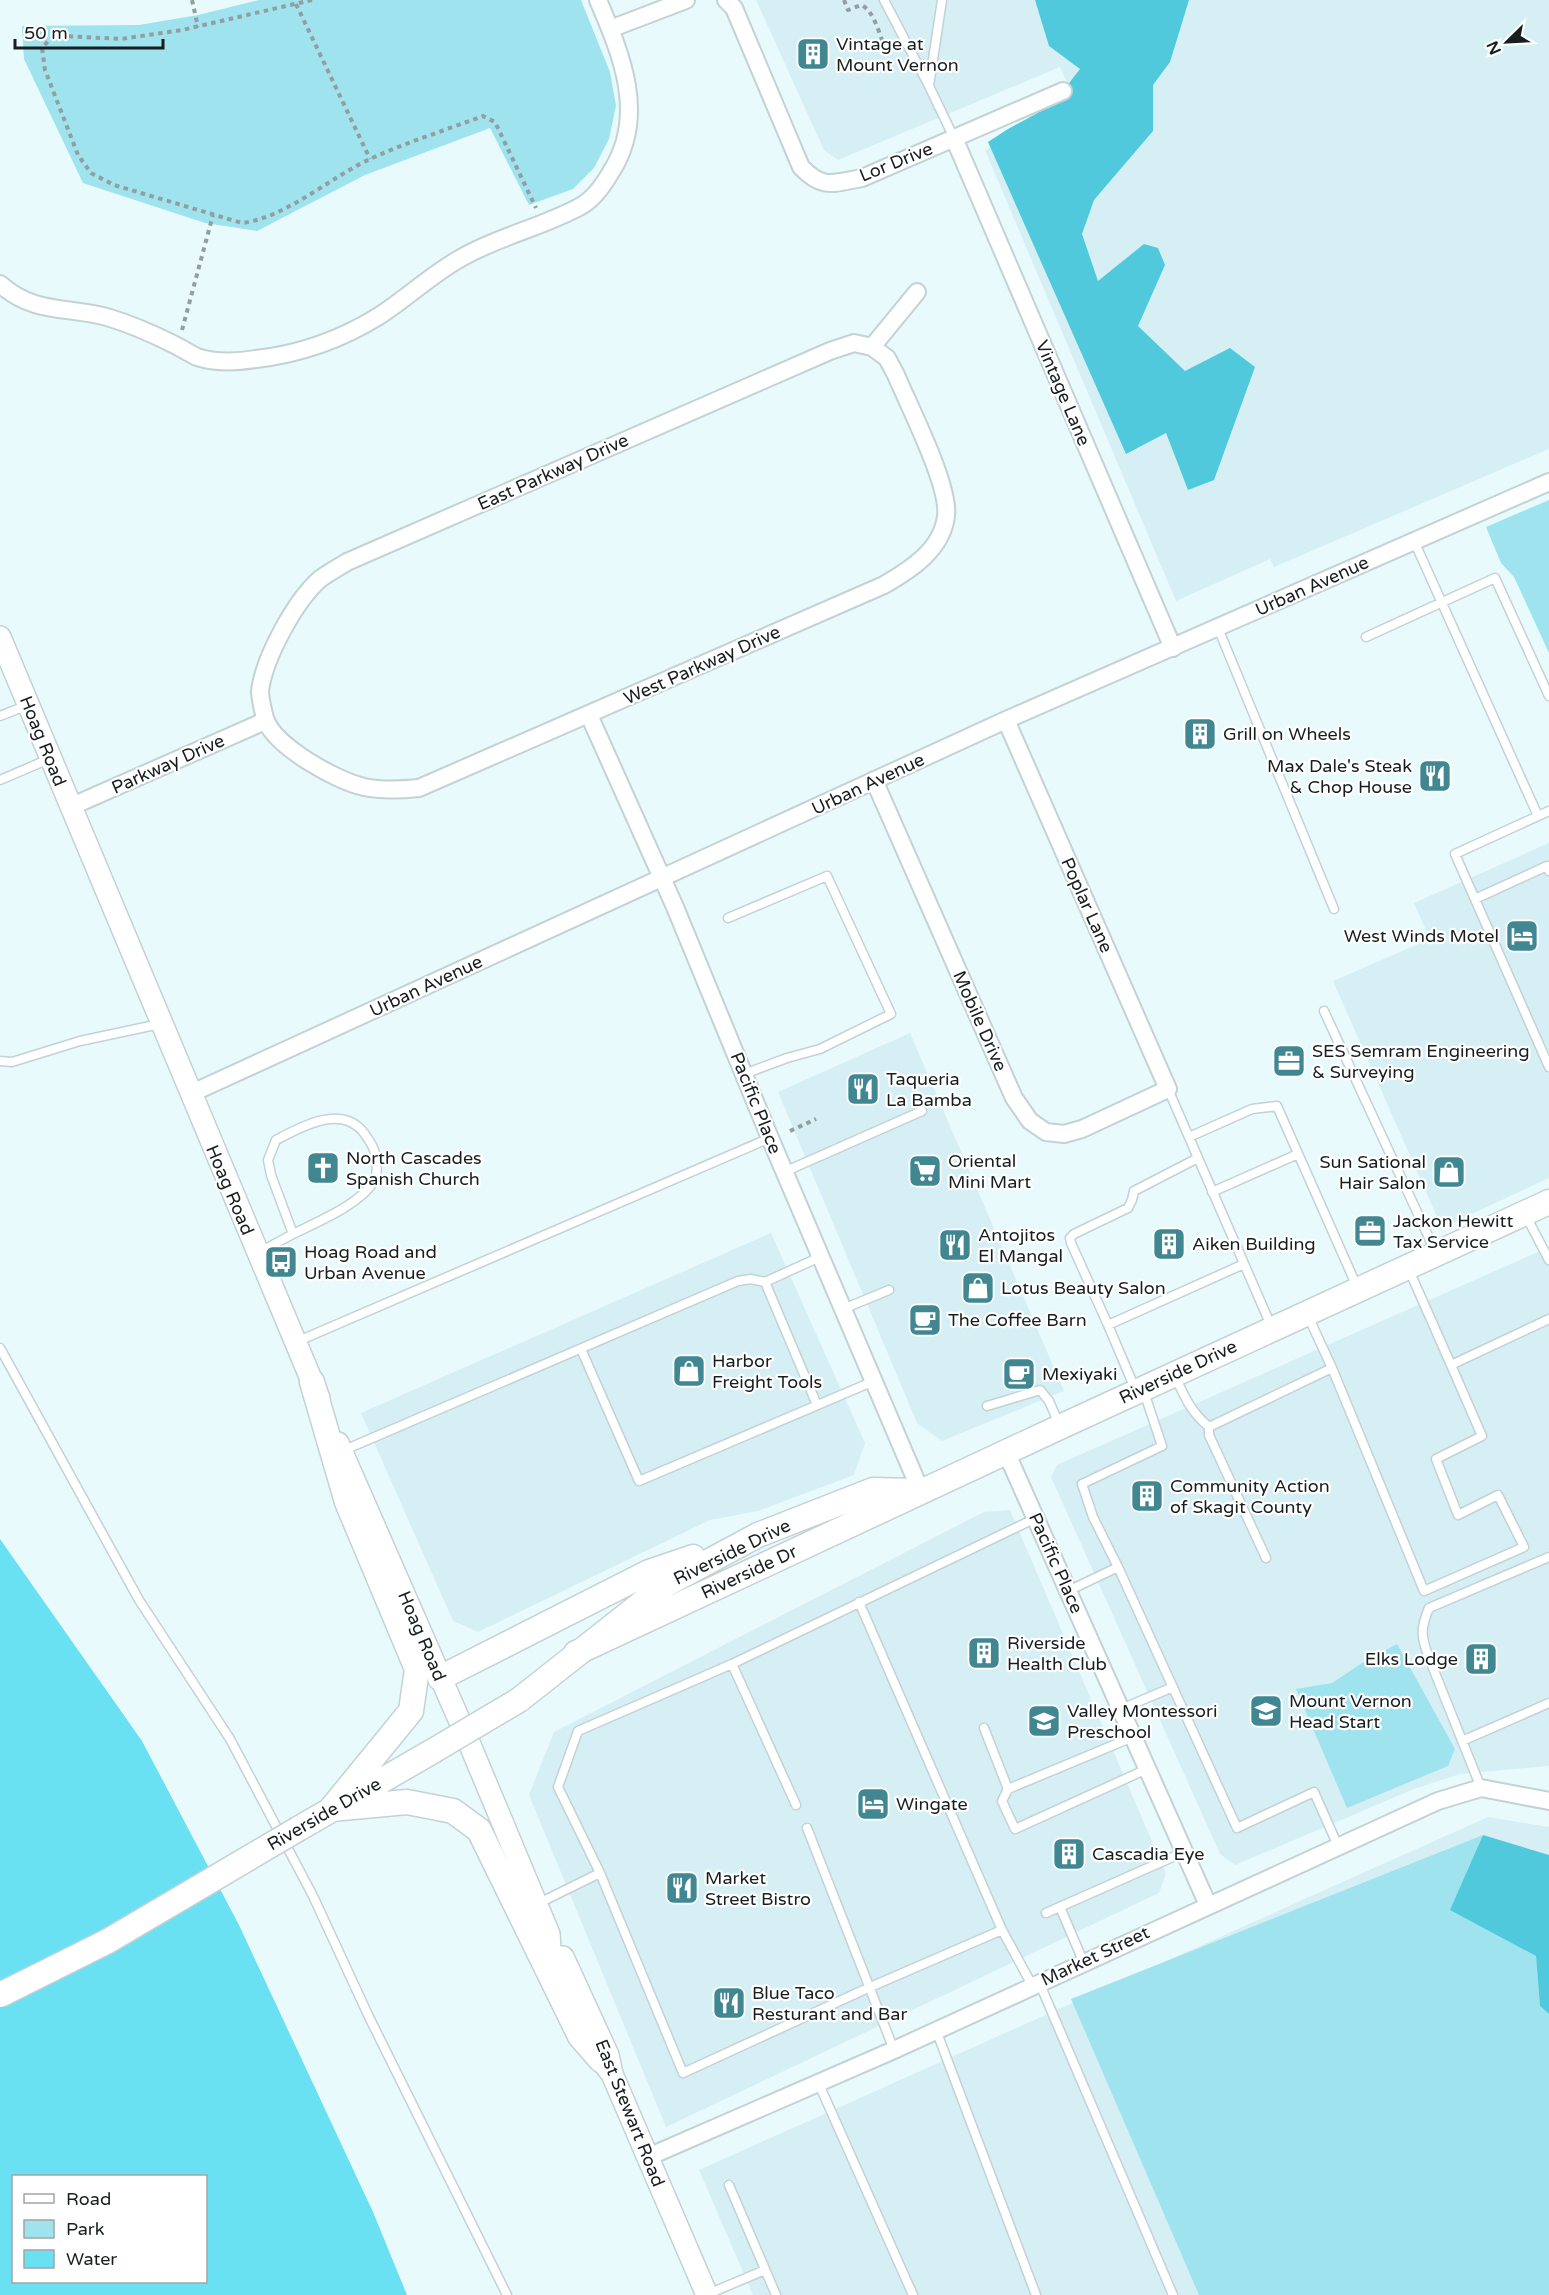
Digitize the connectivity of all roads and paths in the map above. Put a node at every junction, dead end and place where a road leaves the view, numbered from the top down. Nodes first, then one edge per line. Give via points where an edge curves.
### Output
1 (192, 0) edge
2 (312, 0) edge
3 (598, 0) edge
4 (686, 0) edge
5 (726, 0) edge
6 (844, 0) edge
7 (884, 0) edge
8 (942, 0) edge
9 (296, 4) junction
10 (198, 27) junction
11 (610, 28) junction
12 (882, 40) dead end
13 (930, 86) junction
14 (1063, 91) dead end
15 (954, 138) junction
16 (370, 159) junction
17 (538, 211) dead end
18 (213, 215) junction
19 (0, 284) edge
20 (917, 292) dead end
21 (181, 332) dead end
22 (872, 347) junction
23 (1549, 482) edge
24 (1414, 541) junction
25 (1441, 603) junction
26 (1218, 628) junction
27 (0, 637) edge
28 (1366, 637) dead end
29 (1173, 648) junction
30 (1549, 696) edge
31 (28, 705) junction
32 (589, 715) junction
33 (0, 716) edge
34 (1006, 720) junction
35 (266, 721) junction
36 (50, 758) junction
37 (0, 780) edge
38 (874, 780) junction
39 (70, 807) junction
40 (1549, 811) edge
41 (1538, 816) junction
42 (1549, 871) edge
43 (662, 877) junction
44 (1475, 899) junction
45 (1334, 909) dead end
46 (728, 918) dead end
47 (1324, 1011) dead end
48 (160, 1024) junction
49 (0, 1061) edge
50 (1549, 1067) edge
51 (744, 1074) junction
52 (1168, 1089) junction
53 (190, 1094) junction
54 (922, 1111) dead end
55 (816, 1119) dead end
56 (790, 1131) dead end
57 (1189, 1137) junction
58 (770, 1138) junction
59 (1298, 1154) junction
60 (1198, 1158) junction
61 (784, 1172) junction
62 (1212, 1192) junction
63 (1549, 1202) edge
64 (1525, 1213) junction
65 (293, 1234) junction
66 (257, 1253) junction
67 (1436, 1253) junction
68 (820, 1257) junction
69 (1549, 1260) edge
70 (1244, 1264) junction
71 (1407, 1267) junction
72 (765, 1282) junction
73 (1358, 1289) junction
74 (889, 1290) dead end
75 (843, 1309) junction
76 (1307, 1313) junction
77 (1549, 1319) edge
78 (1107, 1325) junction
79 (1272, 1329) junction
80 (295, 1343) junction
81 (0, 1348) edge
82 (581, 1348) junction
83 (1451, 1365) junction
84 (1332, 1368) junction
85 (1174, 1374) junction
86 (874, 1381) junction
87 (312, 1382) junction
88 (1139, 1390) junction
89 (818, 1405) junction
90 (987, 1406) dead end
91 (1060, 1427) junction
92 (1209, 1427) junction
93 (342, 1451) junction
94 (1006, 1452) junction
95 (921, 1492) junction
96 (1036, 1518) junction
97 (758, 1535) junction
98 (1549, 1557) edge
99 (1266, 1558) dead end
100 (1118, 1567) junction
101 (1068, 1591) junction
102 (859, 1602) junction
103 (576, 1653) junction
104 (732, 1664) junction
105 (440, 1678) junction
106 (1173, 1687) junction
107 (1549, 1704) edge
108 (1121, 1709) junction
109 (984, 1728) dead end
110 (1133, 1737) junction
111 (468, 1740) joint
112 (1462, 1741) junction
113 (1147, 1769) junction
114 (1481, 1788) junction
115 (1008, 1789) junction
116 (1549, 1801) edge
117 (796, 1805) dead end
118 (331, 1809) junction
119 (807, 1828) dead end
120 (1338, 1846) junction
121 (1184, 1852) junction
122 (600, 1873) junction
123 (536, 1904) junction
124 (1208, 1905) junction
125 (1060, 1907) junction
126 (1046, 1913) dead end
127 (1002, 1930) junction
128 (1083, 1961) junction
129 (1036, 1984) junction
130 (868, 1988) junction
131 (0, 1995) edge
132 (936, 2030) junction
133 (894, 2050) junction
134 (607, 2067) junction
135 (817, 2082) junction
136 (648, 2157) junction
137 (729, 2185) dead end
138 (765, 2270) junction
139 (507, 2295) edge
140 (707, 2295) edge
141 (776, 2295) edge
142 (913, 2295) edge
143 (1036, 2295) edge
144 (1173, 2295) edge

1 - 10 path
2 - 9 path
3 - 11 street
4 - 11 street
5 - 15 street, Lor Drive via 734,8 801,166 813,180 831,184 862,178
6 - 12 path via 848,10 861,4 866,7
7 - 13 lane
8 - 13 lane
9 - 10 path
9 - 16 path
10 - 18 path via 121,39 65,36 50,39 42,48 45,70 78,155 91,173
11 - 19 street via 629,89 629,128 621,157 604,184 585,204 558,218 506,236 461,258 346,335 273,357 237,362 198,357 137,326 97,314 37,306 12,296
13 - 15 lane
14 - 15 street, Lor Drive
15 - 29 street, Vintage Lane
16 - 17 path via 483,116 495,122
16 - 18 path via 257,221 242,223
18 - 21 path
20 - 22 street
22 - 32 street, West Parkway Drive via 887,358 896,375 943,485 946,516 936,544 913,568 884,585
22 - 35 street, East Parkway Drive via 854,343 830,351 348,562 321,579 301,600 267,662 260,693
23 - 24 street, Urban Avenue
24 - 25 lane
24 - 26 street, Urban Avenue
25 - 28 lane
25 - 30 lane via 1495,578
25 - 41 lane
26 - 29 street, Urban Avenue
26 - 45 lane
27 - 31 street, Hoag Road
29 - 34 street, Urban Avenue
31 - 33 lane
31 - 36 street, Hoag Road
32 - 35 street, West Parkway Drive via 419,788 390,791 362,786 316,767 286,745
32 - 43 street, Pacific Place
34 - 38 street, Urban Avenue
34 - 52 street, Poplar Lane
35 - 39 street, Parkway Drive
36 - 37 lane
36 - 39 street, Hoag Road
38 - 43 street, Urban Avenue
38 - 52 street, Mobile Drive via 1014,1098 1030,1120 1046,1132 1064,1134
39 - 48 street, Hoag Road
40 - 41 lane
41 - 44 lane via 1455,854
42 - 44 lane via 1547,866
43 - 51 street, Pacific Place
43 - 53 street, Urban Avenue
44 - 50 lane
46 - 51 lane via 827,876 891,1014 820,1049
47 - 67 lane
48 - 49 lane via 80,1041 12,1062
48 - 53 street, Hoag Road
51 - 58 street, Pacific Place
52 - 57 lane
53 - 66 street, Hoag Road
54 - 61 lane
55 - 56 path
57 - 59 lane via 1252,1109 1277,1106
57 - 60 lane
58 - 61 street, Pacific Place
58 - 80 lane
59 - 62 lane
59 - 73 lane
60 - 62 lane
60 - 78 lane via 1134,1191 1128,1208 1070,1238
61 - 68 street, Pacific Place
62 - 70 lane
63 - 64 main road, Riverside Drive
64 - 67 main road, Riverside Drive
64 - 69 lane
65 - 65 lane via 358,1198 375,1180 374,1146 350,1120 326,1119 276,1140 268,1160
65 - 66 lane
66 - 80 street, Hoag Road
67 - 71 main road, Riverside Drive
68 - 72 lane
68 - 75 street, Pacific Place
70 - 78 lane
70 - 79 lane
71 - 73 main road, Riverside Drive
71 - 83 lane
72 - 82 lane via 738,1281
72 - 89 lane
73 - 76 main road, Riverside Drive
74 - 75 lane
75 - 86 street, Pacific Place
76 - 79 main road, Riverside Drive
76 - 84 lane
77 - 83 lane
78 - 88 lane
79 - 85 main road, Riverside Drive
80 - 87 street, Hoag Road
81 - 139 lane via 138,1600 230,1739 313,1896
82 - 89 lane via 639,1481
82 - 93 lane
83 - 84 lane via 1482,1436 1436,1460 1453,1504 1458,1515 1498,1495 1524,1547 1424,1591
84 - 92 lane
85 - 88 main road, Riverside Drive
85 - 92 lane via 1187,1403
86 - 89 lane
86 - 95 street, Pacific Place
87 - 93 street, Hoag Road
87 - 118 main road via 347,1502 417,1669 411,1711
88 - 91 main road, Riverside Drive
88 - 100 lane via 1162,1446 1082,1484 1093,1517
90 - 91 lane via 1040,1390
91 - 94 main road, Riverside Drive
92 - 99 lane via 1209,1436
93 - 105 street, Hoag Road
94 - 95 main road, Riverside Drive
94 - 96 street, Pacific Place
95 - 97 main road, Riverside Drive via 873,1490
95 - 103 main road, Riverside Dr
96 - 101 street, Pacific Place
96 - 102 lane
97 - 103 main road, Riverside Drive via 665,1585
97 - 105 main road via 649,1572
98 - 112 lane via 1429,1608 1422,1626 1423,1642
100 - 101 lane
100 - 106 lane
101 - 108 street, Pacific Place
102 - 104 lane
102 - 127 lane
103 - 118 main road, Riverside Drive, bridge via 519,1700
104 - 117 lane
104 - 122 lane via 578,1731 558,1787
105 - 111 street, Hoag Road
106 - 108 lane
106 - 120 lane via 1237,1828 1314,1792
107 - 112 lane
108 - 110 street, Pacific Place
109 - 115 lane
110 - 113 street, Pacific Place
110 - 115 lane
111 - 123 street, East Stewart Road
112 - 114 lane
113 - 115 lane via 1015,1829 1002,1801
113 - 121 street, Pacific Place
114 - 116 street, Market Street
114 - 120 street, Market Street via 1438,1801
118 - 131 main road, Riverside Drive, bridge via 108,1941
118 - 134 main road via 407,1802 453,1811 479,1830 580,2036
119 - 130 lane
120 - 124 street, Market Street
121 - 124 street, Pacific Place
121 - 125 lane
122 - 123 lane
122 - 130 lane via 683,2073
123 - 134 street, East Stewart Road via 549,1934 550,1949
124 - 128 street, Market Street
125 - 126 lane
125 - 128 lane
127 - 129 lane
127 - 130 lane
128 - 129 street, Market Street
129 - 132 street, Market Street
129 - 144 lane
130 - 133 lane
132 - 133 street, Market Street
132 - 143 lane
133 - 135 street, Market Street
134 - 136 street, East Stewart Road
135 - 136 street, Market Street
135 - 142 lane
136 - 140 street, East Stewart Road
137 - 138 lane
138 - 140 lane
138 - 141 lane

